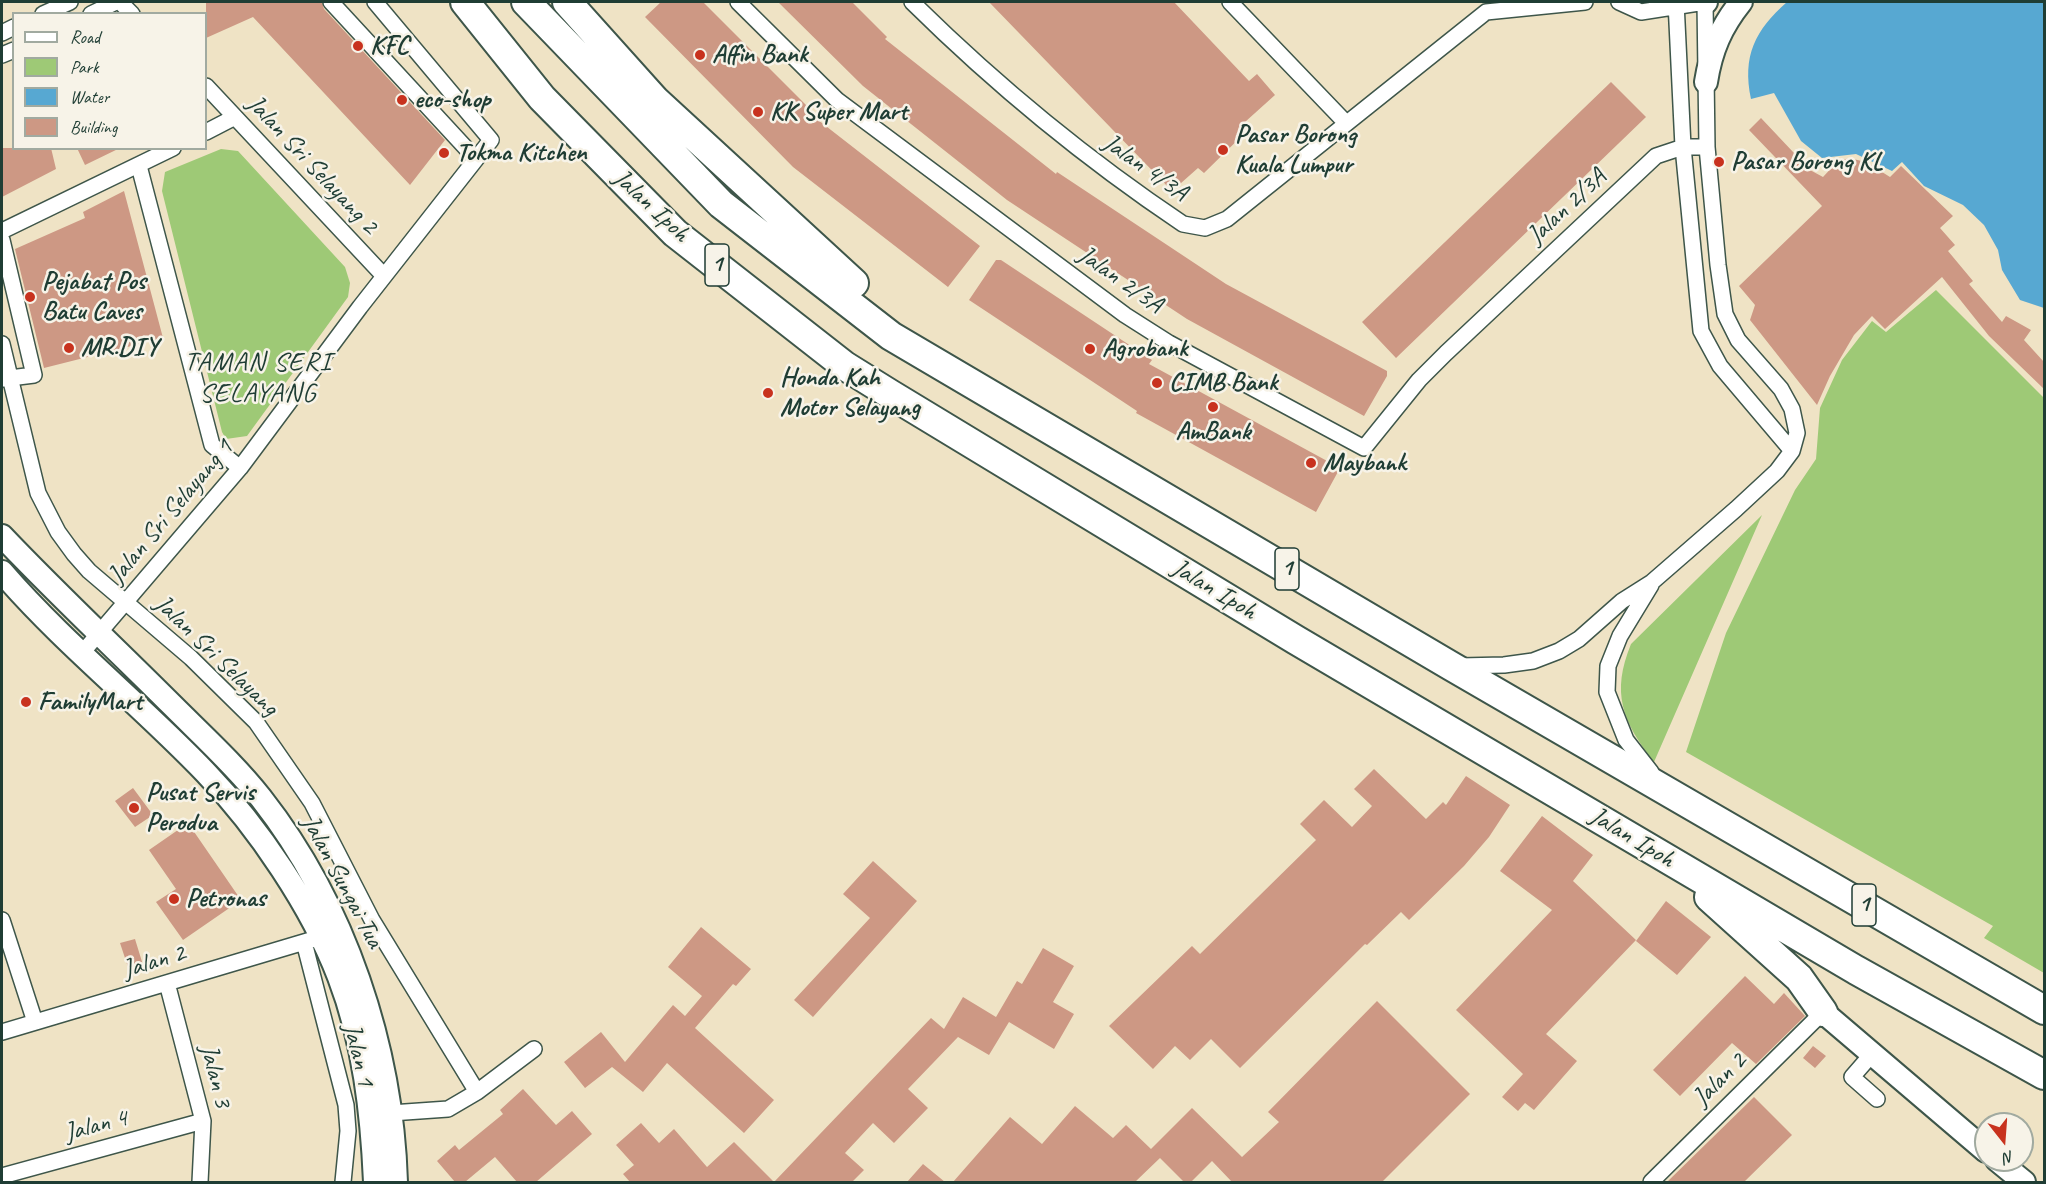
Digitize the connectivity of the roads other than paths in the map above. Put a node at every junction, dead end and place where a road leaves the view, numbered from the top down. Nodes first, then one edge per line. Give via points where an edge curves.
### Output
1 (70, 2) edge
2 (118, 2) edge
3 (331, 2) edge
4 (375, 2) edge
5 (465, 2) edge
6 (526, 2) edge
7 (567, 2) edge
8 (738, 2) edge
9 (912, 2) edge
10 (1230, 2) edge
11 (1560, 2) edge
12 (1585, 2) edge
13 (1619, 2) edge
14 (1705, 2) edge
15 (1741, 2) edge
16 (1676, 5) edge
17 (48, 12) edge
18 (96, 12) edge
19 (130, 12) edge
20 (1706, 82) junction
21 (207, 87) edge
22 (235, 117) junction
23 (1346, 123) junction
24 (207, 131) edge
25 (1683, 147) junction
26 (1707, 147) junction
27 (169, 150) edge
28 (476, 159) junction
29 (139, 166) junction
30 (2, 231) edge
31 (2, 240) edge
32 (384, 276) junction
33 (891, 336) junction
34 (2, 344) edge
35 (5, 379) edge
36 (1792, 451) junction
37 (240, 468) junction
38 (2, 536) edge
39 (2, 572) edge
40 (1652, 582) junction
41 (126, 604) junction
42 (100, 634) junction
43 (82, 653) junction
44 (1451, 666) junction
45 (1683, 801) junction
46 (1669, 860) junction
47 (2, 920) edge
48 (313, 940) junction
49 (1856, 970) junction
50 (166, 983) junction
51 (2044, 1010) edge
52 (1823, 1012) junction
53 (35, 1022) junction
54 (2, 1029) edge
55 (534, 1049) dead end
56 (1872, 1054) junction
57 (2044, 1074) edge
58 (477, 1092) junction
59 (1877, 1099) dead end
60 (391, 1113) junction
61 (203, 1121) junction
62 (1974, 1141) edge
63 (2012, 1172) edge
64 (2, 1176) edge
65 (200, 1182) edge
66 (343, 1182) edge
67 (375, 1182) edge
68 (396, 1182) edge
69 (1651, 1182) edge
70 (2024, 1182) edge

1 - 17 street
2 - 18 street
2 - 19 street
3 - 28 street
4 - 28 street, Jalan Sri Selayang 1 via 491,141
5 - 46 highway, Jalan Ipoh / 1 via 542,99 660,218 845,366 1306,646
6 - 33 highway, Jalan Ipoh / 1 via 721,204
7 - 33 highway via 655,100 861,289
8 - 25 street, Jalan 2/3A via 837,100 1125,315 1169,343 1364,448 1446,353 1656,156
9 - 23 street, Jalan 4/3A via 1071,144 1183,224 1205,228 1227,219
10 - 23 street
11 - 12 street, Jalan 4/3A
11 - 23 street, Jalan 4/3A via 1486,12
13 - 16 street via 1641,12
14 - 16 street
14 - 20 street
15 - 20 main road via 1724,22 1712,49
16 - 25 street
20 - 26 street
21 - 22 street, Jalan Sri Selayang 2
22 - 24 street
22 - 32 street, Jalan Sri Selayang 2
25 - 26 street, Jalan 2/3A
25 - 36 street via 1701,331 1720,366
26 - 36 street via 1725,314 1738,340 1781,389 1792,409 1797,433
27 - 29 street
28 - 32 street, Jalan Sri Selayang 1
29 - 30 street
29 - 37 street via 212,445
31 - 35 street via 34,375
32 - 37 street, Jalan Sri Selayang 1
33 - 44 highway, Jalan Ipoh / 1
34 - 35 street, Jalan Sri Selayang
35 - 41 street, Jalan Sri Selayang via 38,493 53,522 74,554
36 - 40 street via 1777,471
37 - 41 street, Jalan Sri Selayang 1
38 - 42 main road, Jalan Sungai Tua
39 - 43 main road, Jalan Sungai Tua
40 - 44 street via 1559,651 1513,664
40 - 45 street via 1620,636 1608,666 1607,692 1626,740 1638,758
41 - 42 street, Jalan Sri Selayang 1
41 - 58 street, Jalan Sri Selayang via 191,658 256,722 312,803 372,920
42 - 43 street, Jalan Sri Selayang 1
42 - 60 main road, Jalan Sungai Tua via 260,796 284,830 312,877 357,973
43 - 48 main road, Jalan Sungai Tua via 223,792 266,849
44 - 45 highway, Jalan Ipoh / 1
45 - 51 highway, Jalan Ipoh / 1
46 - 49 highway, Jalan Ipoh / 1
46 - 52 highway via 1799,978
47 - 53 street
48 - 50 street, Jalan 2
48 - 66 street, Jalan 1 via 346,1105 348,1131
48 - 67 main road, Jalan Sungai Tua via 339,978 362,1065 371,1115
49 - 52 highway via 1834,969 1817,975 1815,982
49 - 57 highway, Jalan Ipoh / 1
50 - 53 street, Jalan 2
50 - 61 street, Jalan 3
52 - 56 main road
52 - 69 street, Jalan 2
53 - 54 street, Jalan 2
55 - 58 street
56 - 59 street via 1852,1077
56 - 62 main road
58 - 60 street via 448,1109
60 - 68 main road, Jalan Sungai Tua
61 - 64 street, Jalan 4
61 - 65 street, Jalan 3
63 - 70 main road

